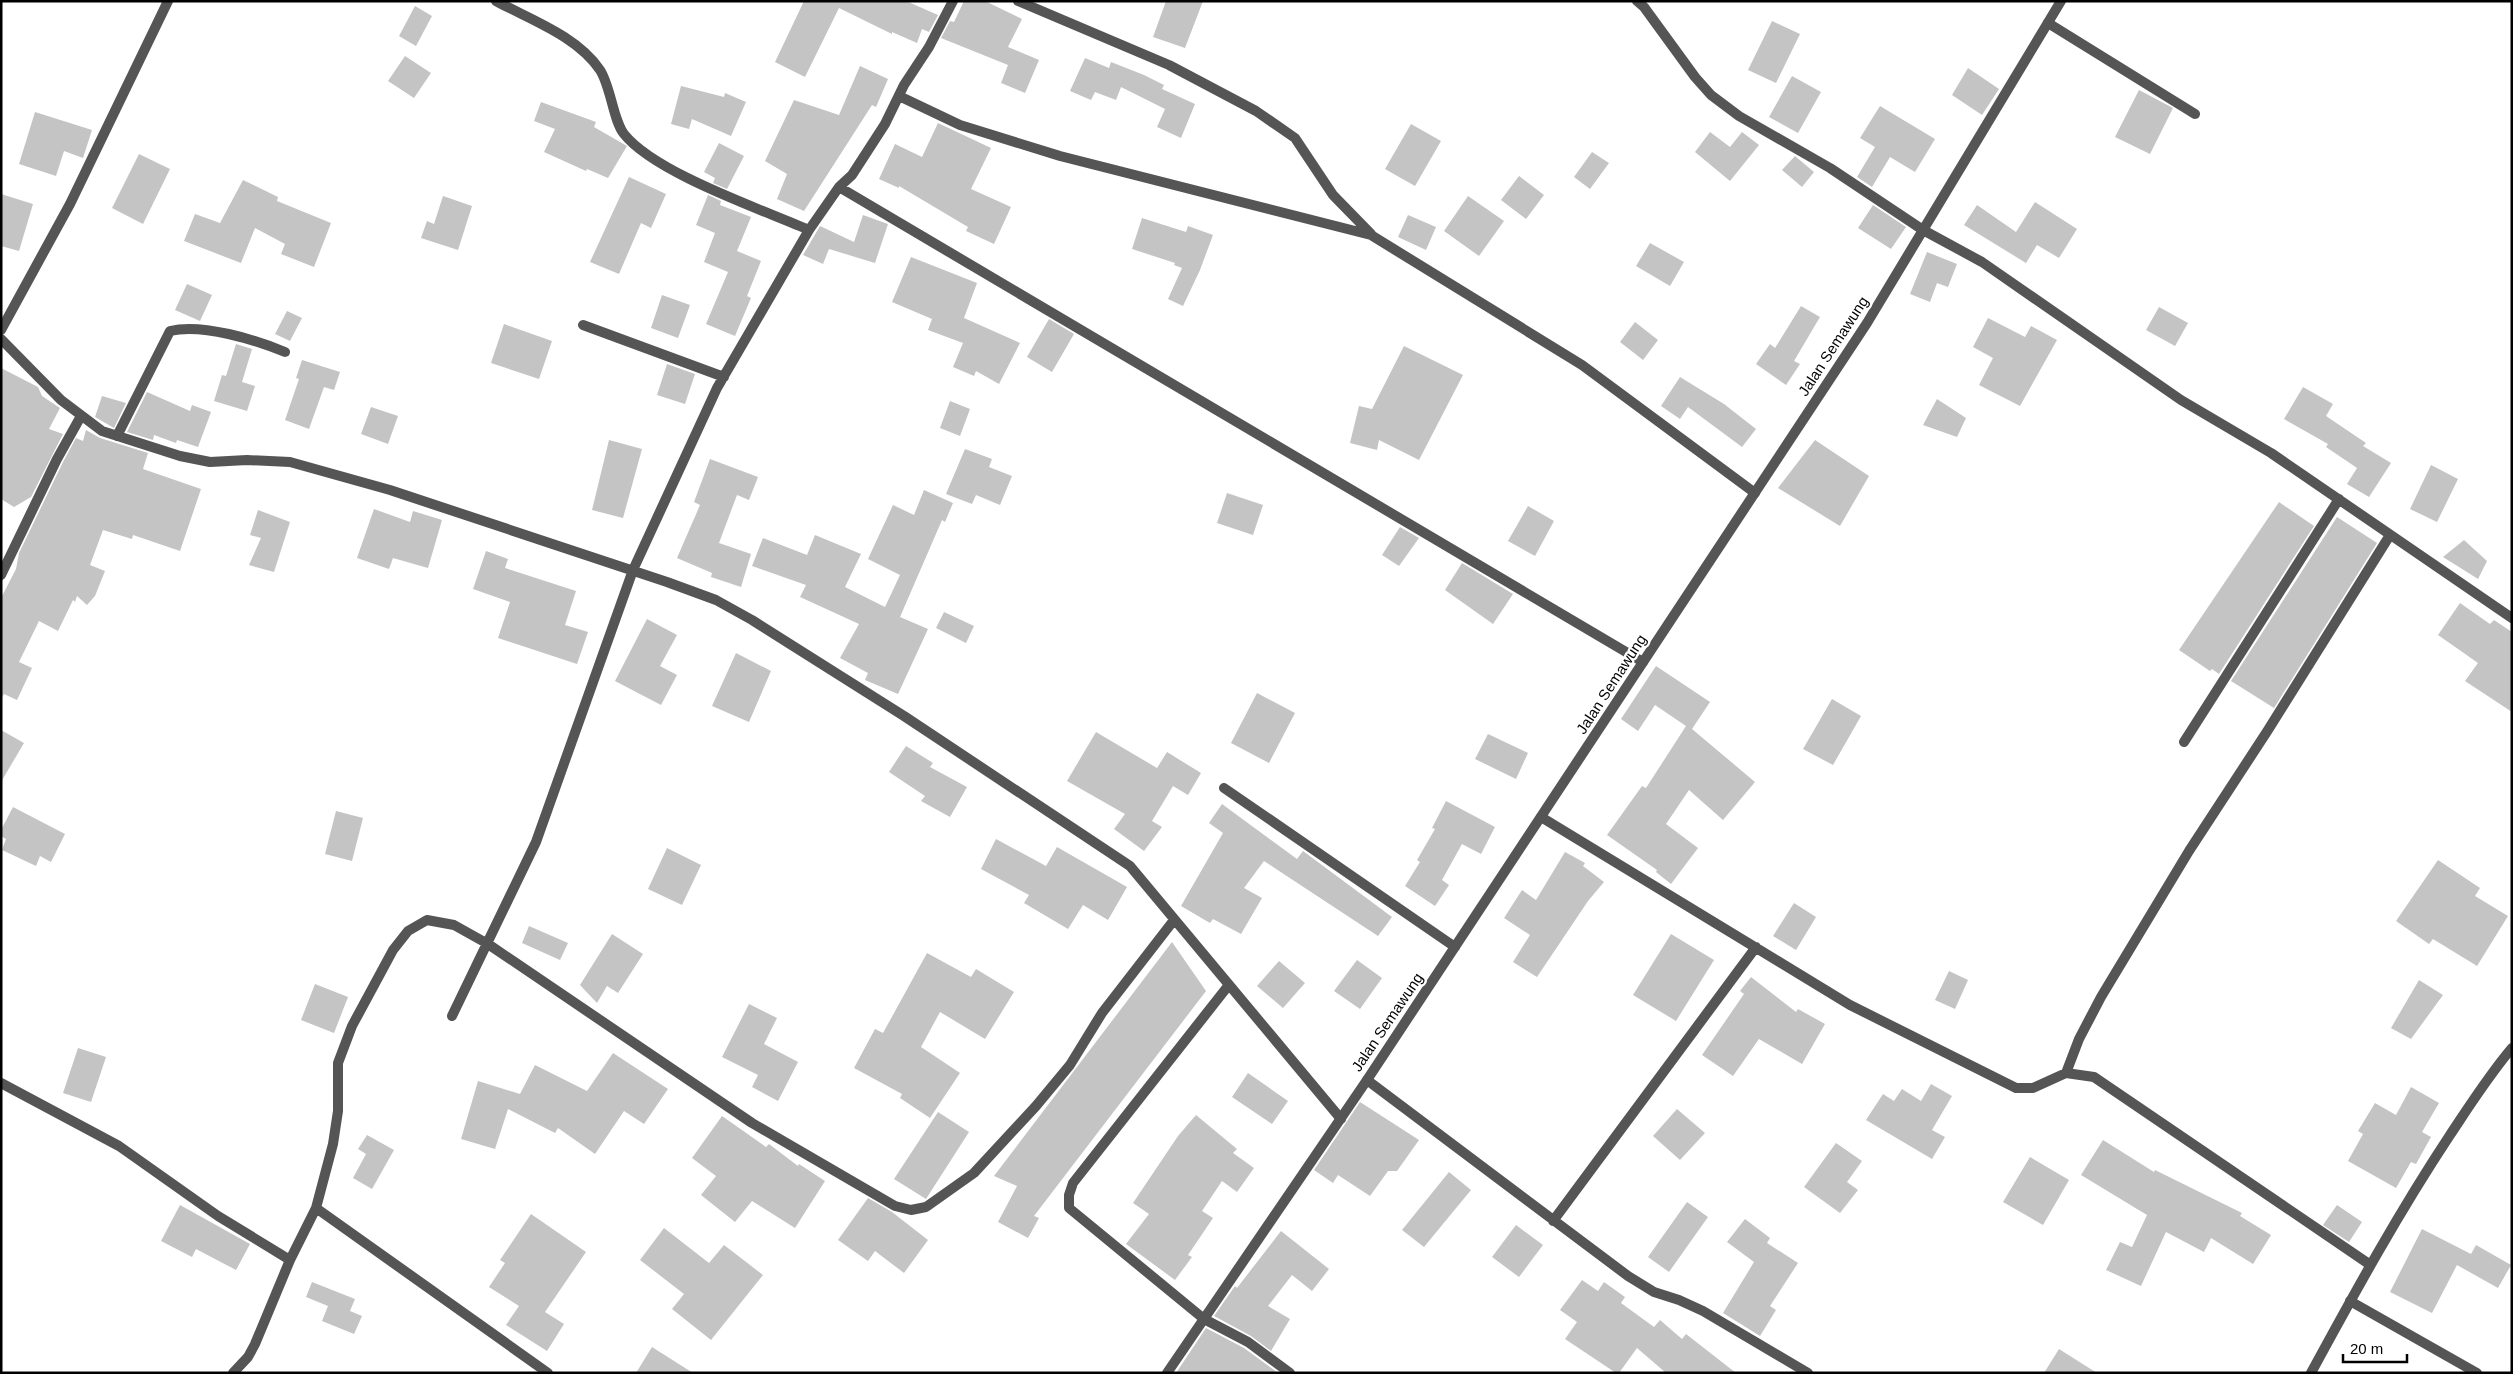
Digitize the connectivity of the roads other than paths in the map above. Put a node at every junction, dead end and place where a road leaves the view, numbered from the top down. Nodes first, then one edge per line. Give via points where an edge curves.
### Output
1 (168, 1) edge
2 (496, 1) edge
3 (953, 1) edge
4 (1018, 1) edge
5 (1637, 1) edge
6 (2061, 1) edge
7 (2048, 23) junction
8 (899, 96) junction
9 (2195, 114) dead end
10 (839, 187) junction
11 (809, 230) junction
12 (1923, 230) junction
13 (1371, 235) junction
14 (583, 324) dead end
15 (1, 330) edge
16 (1, 339) edge
17 (286, 352) dead end
18 (724, 377) junction
19 (81, 416) junction
20 (118, 436) junction
21 (1755, 493) junction
22 (2339, 499) junction
23 (2390, 535) junction
24 (633, 570) junction
25 (1, 575) edge
26 (2512, 618) edge
27 (1643, 662) junction
28 (2184, 742) dead end
29 (1224, 788) dead end
30 (1541, 817) junction
31 (1174, 920) junction
32 (488, 944) junction
33 (1455, 947) junction
34 (1756, 947) junction
35 (1228, 986) junction
36 (452, 1016) dead end
37 (2512, 1048) edge
38 (2066, 1073) junction
39 (1367, 1080) junction
40 (1, 1083) edge
41 (1341, 1119) junction
42 (316, 1208) junction
43 (1553, 1221) junction
44 (290, 1260) junction
45 (2369, 1264) junction
46 (2350, 1301) junction
47 (1204, 1319) junction
48 (234, 1373) edge
49 (548, 1373) edge
50 (1167, 1373) edge
51 (1290, 1373) edge
52 (1808, 1373) edge
53 (2311, 1373) edge
54 (2477, 1373) edge

1 - 15 street via 70,204
2 - 11 street via 579,47 600,71 623,133 646,154 692,180
3 - 8 street
4 - 13 street via 1169,64 1280,126 1292,134 1332,195
5 - 12 street via 1711,95
6 - 7 street, Jalan Semawung
7 - 9 street
7 - 12 street, Jalan Semawung
8 - 10 street via 857,169
8 - 13 street via 960,125 1060,156
10 - 11 street
10 - 27 street
11 - 18 street
12 - 21 street, Jalan Semawung via 1867,323
12 - 22 street via 1982,262 2181,400 2271,453
13 - 21 street via 1582,365
14 - 18 street
16 - 19 street
17 - 20 street via 236,336 198,330 170,331
18 - 24 street
19 - 20 street via 102,431
19 - 25 street
20 - 24 street via 210,462 290,462 448,507
21 - 27 street, Jalan Semawung
22 - 23 street
22 - 28 street
23 - 26 street
23 - 38 street via 2189,850 2101,997
24 - 31 street via 716,600 904,716 1130,866
24 - 32 street via 536,842
27 - 30 street, Jalan Semawung
29 - 33 street
30 - 33 street, Jalan Semawung
30 - 34 street
31 - 32 street via 1102,1013 1070,1065 1036,1106 974,1172 926,1208 911,1210 895,1206 752,1123
31 - 35 street
32 - 36 street
32 - 42 street via 454,925 427,920 408,931 393,950 352,1026 338,1063 338,1111 333,1144
33 - 39 street, Jalan Semawung
34 - 38 street via 1850,1005 2016,1088 2034,1088
34 - 43 street
35 - 41 street
35 - 47 street via 1073,1183 1069,1195 1071,1212
37 - 45 street via 2492,1072 2424,1174
38 - 45 street via 2094,1077
39 - 41 street, Jalan Semawung
39 - 43 street
40 - 44 street via 119,1146 218,1216
41 - 47 street, Jalan Semawung
42 - 44 street
42 - 49 street
43 - 52 street via 1646,1288 1703,1311
44 - 48 street via 255,1344
45 - 46 street
46 - 53 street
46 - 54 street
47 - 50 street, Jalan Semawung
47 - 51 street via 1248,1342

